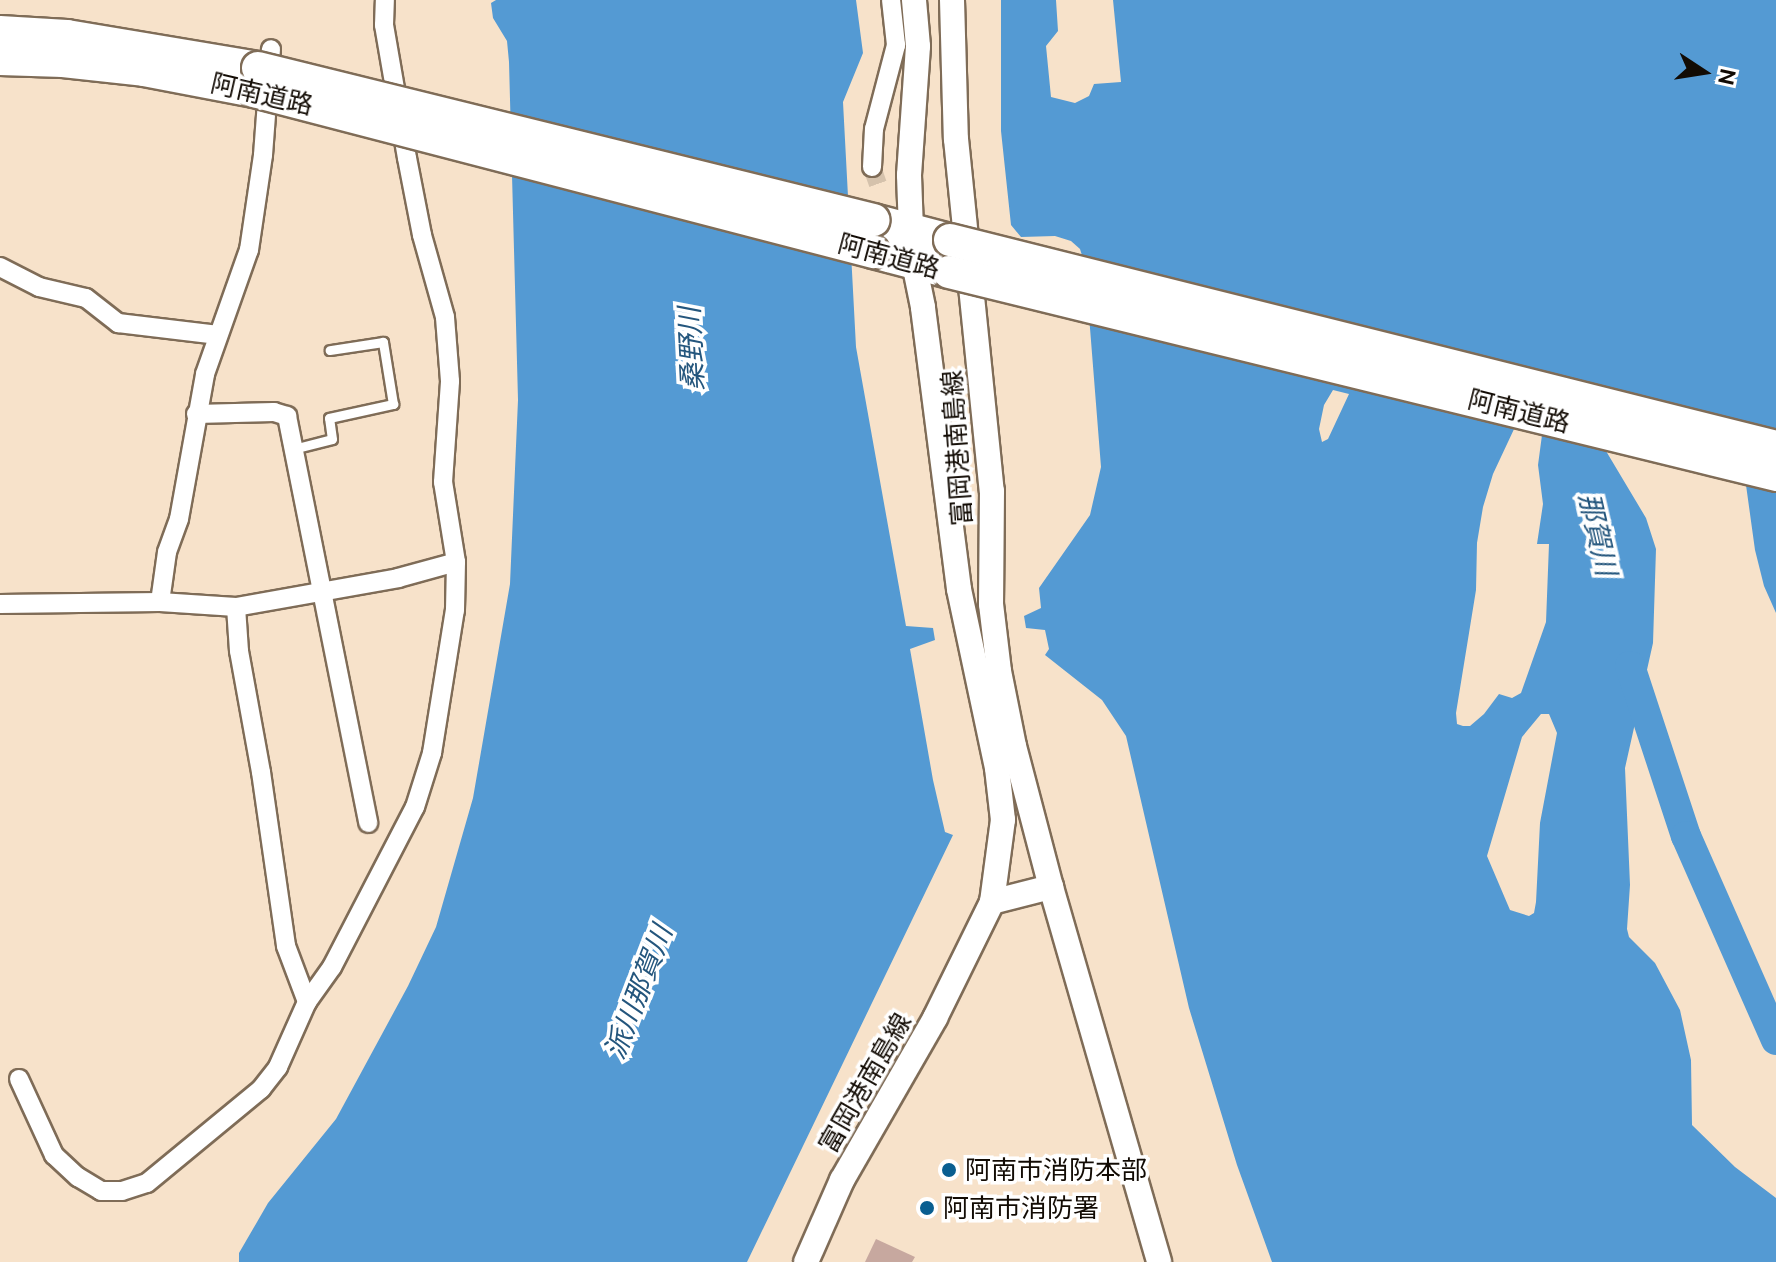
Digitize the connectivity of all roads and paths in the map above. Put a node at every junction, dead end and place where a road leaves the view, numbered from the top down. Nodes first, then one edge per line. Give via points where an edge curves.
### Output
1 (385, 0) edge
2 (891, 0) edge
3 (914, 0) edge
4 (952, 0) edge
5 (0, 32) edge
6 (0, 59) edge
7 (261, 69) junction
8 (872, 167) tunnel mouth
9 (911, 230) junction
10 (914, 263) junction
11 (0, 267) edge
12 (218, 335) junction
13 (330, 350) dead end
14 (196, 414) junction
15 (1776, 447) edge
16 (293, 449) junction
17 (1776, 475) edge
18 (456, 562) junction
19 (321, 593) junction
20 (160, 602) junction
21 (0, 604) edge
22 (236, 607) junction
23 (368, 823) dead end
24 (1051, 887) junction
25 (992, 902) junction
26 (307, 1002) junction
27 (19, 1079) dead end
28 (806, 1262) edge
29 (1159, 1262) edge

1 - 18 street via 384,25 407,158 445,317 450,381 443,482
2 - 8 street via 896,45 874,129
3 - 9 main road via 918,46 909,175
4 - 24 main road, 富岡港南島線 via 956,139 992,491 991,604 1014,746
5 - 7 highway, 阿南道路 via 67,36
6 - 7 highway, 阿南道路 via 144,70
7 - 9 highway, 阿南道路, bridge
7 - 10 highway, 阿南道路, bridge
7 - 12 street via 263,155 249,250
9 - 15 highway, 阿南道路, bridge
10 - 17 highway, 阿南道路, bridge
10 - 25 main road via 959,589 1001,807
11 - 12 street via 39,287 86,298 118,323
12 - 14 street
13 - 16 lane via 383,342 393,404 329,418 332,439
14 - 16 street via 287,416
14 - 20 street via 190,467 167,552
16 - 19 street
18 - 19 street
18 - 26 street via 443,694 415,807 332,967
19 - 22 street
19 - 23 street
20 - 21 street
20 - 22 street
22 - 26 street via 286,946
24 - 25 main road
24 - 29 main road, 富岡港南島線
25 - 28 main road, 富岡港南島線 via 935,1018 842,1180
26 - 27 street via 278,1067 261,1089 147,1183 122,1191 101,1191 54,1155

